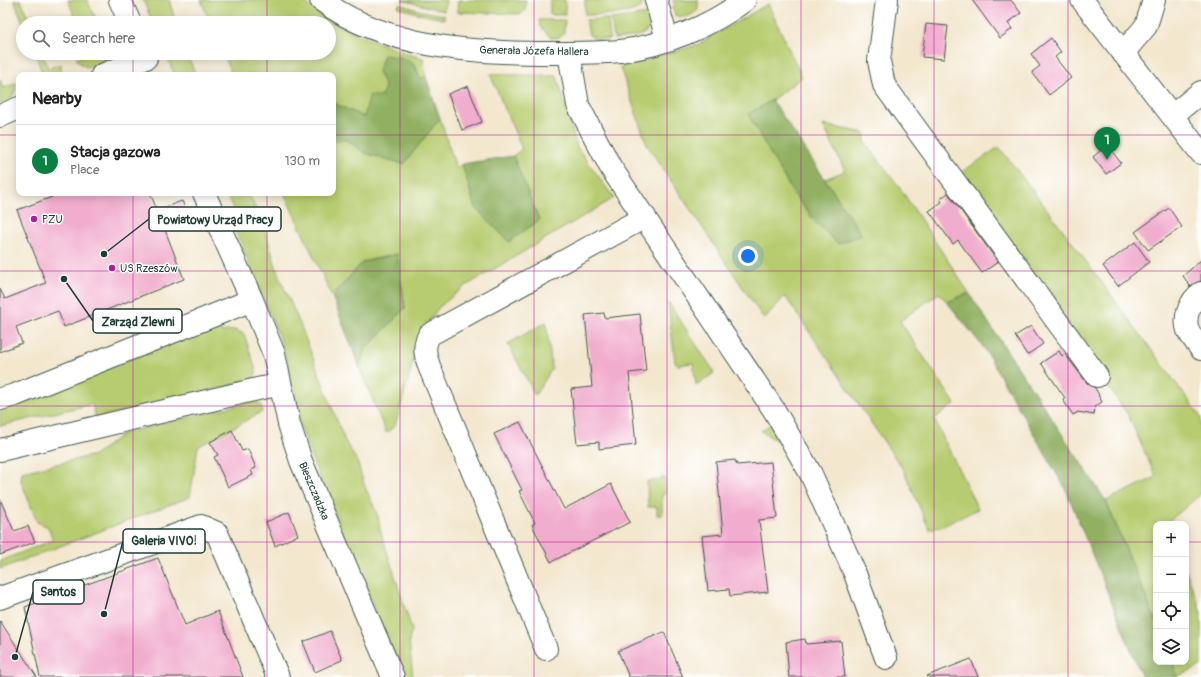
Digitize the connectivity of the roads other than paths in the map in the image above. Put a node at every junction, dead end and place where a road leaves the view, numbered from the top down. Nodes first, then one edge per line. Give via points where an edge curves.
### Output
1 (120, 0) edge
2 (322, 0) edge
3 (656, 0) edge
4 (745, 0) edge
5 (887, 0) edge
6 (1082, 0) edge
7 (1154, 0) edge
8 (127, 16) edge
9 (667, 39) junction
10 (569, 53) junction
11 (1123, 53) junction
12 (148, 62) edge
13 (113, 72) edge
14 (1201, 92) edge
15 (16, 109) edge
16 (1173, 115) junction
17 (0, 116) edge
18 (1201, 153) edge
19 (205, 196) edge
20 (645, 217) junction
21 (1201, 292) edge
22 (252, 300) junction
23 (1201, 349) edge
24 (1097, 376) dead end
25 (280, 385) junction
26 (0, 399) edge
27 (0, 450) edge
28 (0, 598) edge
29 (546, 649) dead end
30 (886, 658) dead end
31 (278, 677) edge
32 (392, 677) edge

1 - 8 street
2 - 10 street, Generała Józefa Hallera via 354,19 394,36 420,43 482,50
3 - 9 street
4 - 9 street, Generała Józefa Hallera via 699,27
5 - 24 street via 879,61 884,85
6 - 11 street
7 - 11 street via 1146,26
9 - 10 street, Generała Józefa Hallera via 620,51
10 - 20 street via 578,106 611,168
11 - 16 street
12 - 13 street
14 - 16 street
15 - 17 street
16 - 18 street
19 - 22 street, Bieszczadzka
20 - 29 street via 429,335 425,343 424,353 429,366
20 - 30 street via 774,410 811,474 854,571
21 - 23 street via 1191,302 1187,322 1188,332
22 - 25 street, Bieszczadzka via 274,354
22 - 26 street
25 - 27 street
25 - 32 street, Bieszczadzka via 301,460
28 - 31 street via 200,526 217,533

